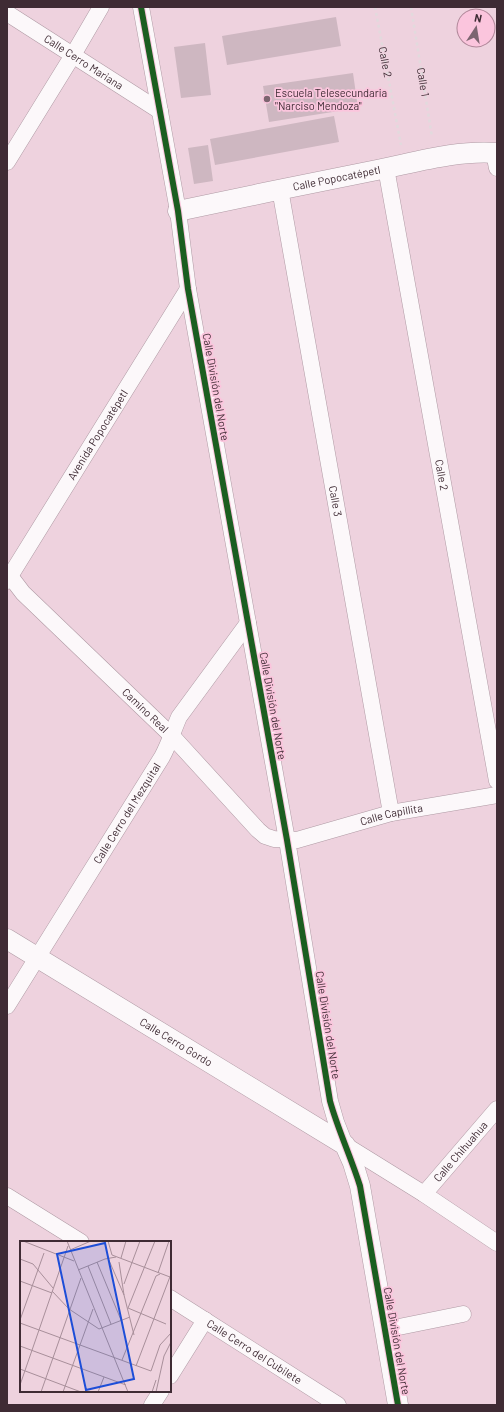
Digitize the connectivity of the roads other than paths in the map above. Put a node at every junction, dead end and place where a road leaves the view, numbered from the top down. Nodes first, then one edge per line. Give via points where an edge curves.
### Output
1 (101, 7) edge
2 (141, 7) edge
3 (7, 13) edge
4 (73, 55) junction
5 (160, 110) junction
6 (496, 158) edge
7 (7, 162) edge
8 (395, 166) junction
9 (280, 189) junction
10 (178, 211) junction
11 (188, 289) junction
12 (8, 577) edge
13 (248, 623) junction
14 (172, 736) junction
15 (497, 782) edge
16 (497, 795) edge
17 (391, 813) junction
18 (287, 840) junction
19 (7, 939) edge
20 (36, 957) junction
21 (7, 1006) edge
22 (497, 1109) edge
23 (345, 1145) junction
24 (424, 1194) junction
25 (7, 1196) edge
26 (79, 1241) edge
27 (497, 1243) edge
28 (171, 1299) edge
29 (463, 1314) dead end
30 (205, 1320) junction
31 (384, 1330) junction
32 (171, 1374) edge
33 (160, 1392) edge
34 (152, 1405) edge
35 (338, 1405) edge
36 (398, 1405) edge

1 - 4 street
2 - 5 street, Calle División del Norte
3 - 4 street, Calle Cerro Mariana
4 - 5 street, Calle Cerro Mariana
4 - 7 street
5 - 10 street, Calle División del Norte
6 - 8 street, Calle Popocatépetl via 469,153
8 - 9 street, Calle Popocatépetl
8 - 15 street, Calle 2
9 - 10 street, Calle Popocatépetl
9 - 17 street, Calle 3
10 - 11 street, Calle División del Norte
11 - 12 street, Avenida Popocatépetl
11 - 13 street, Calle División del Norte
12 - 14 street, Camino Real
13 - 14 street, Calle Cerro del Mezquital via 179,717
13 - 18 street, Calle División del Norte
14 - 18 street, Camino Real via 258,830 265,836
14 - 20 street, Calle Cerro del Mezquital via 162,757
16 - 17 street, Calle Capillita
17 - 18 street, Calle Capillita via 306,838
18 - 23 street, Calle División del Norte via 330,1101
19 - 20 street, Calle Cerro Gordo
20 - 21 street, Calle Cerro del Mezquital
20 - 23 street, Calle Cerro Gordo
22 - 24 street, Calle Chihuahua
23 - 24 street
23 - 31 street, Calle División del Norte via 360,1186
24 - 27 street
25 - 26 street
28 - 30 street, Calle Cerro del Cubilete
29 - 31 street
30 - 32 street
30 - 35 street, Calle Cerro del Cubilete
31 - 36 street, Calle División del Norte
33 - 34 street

